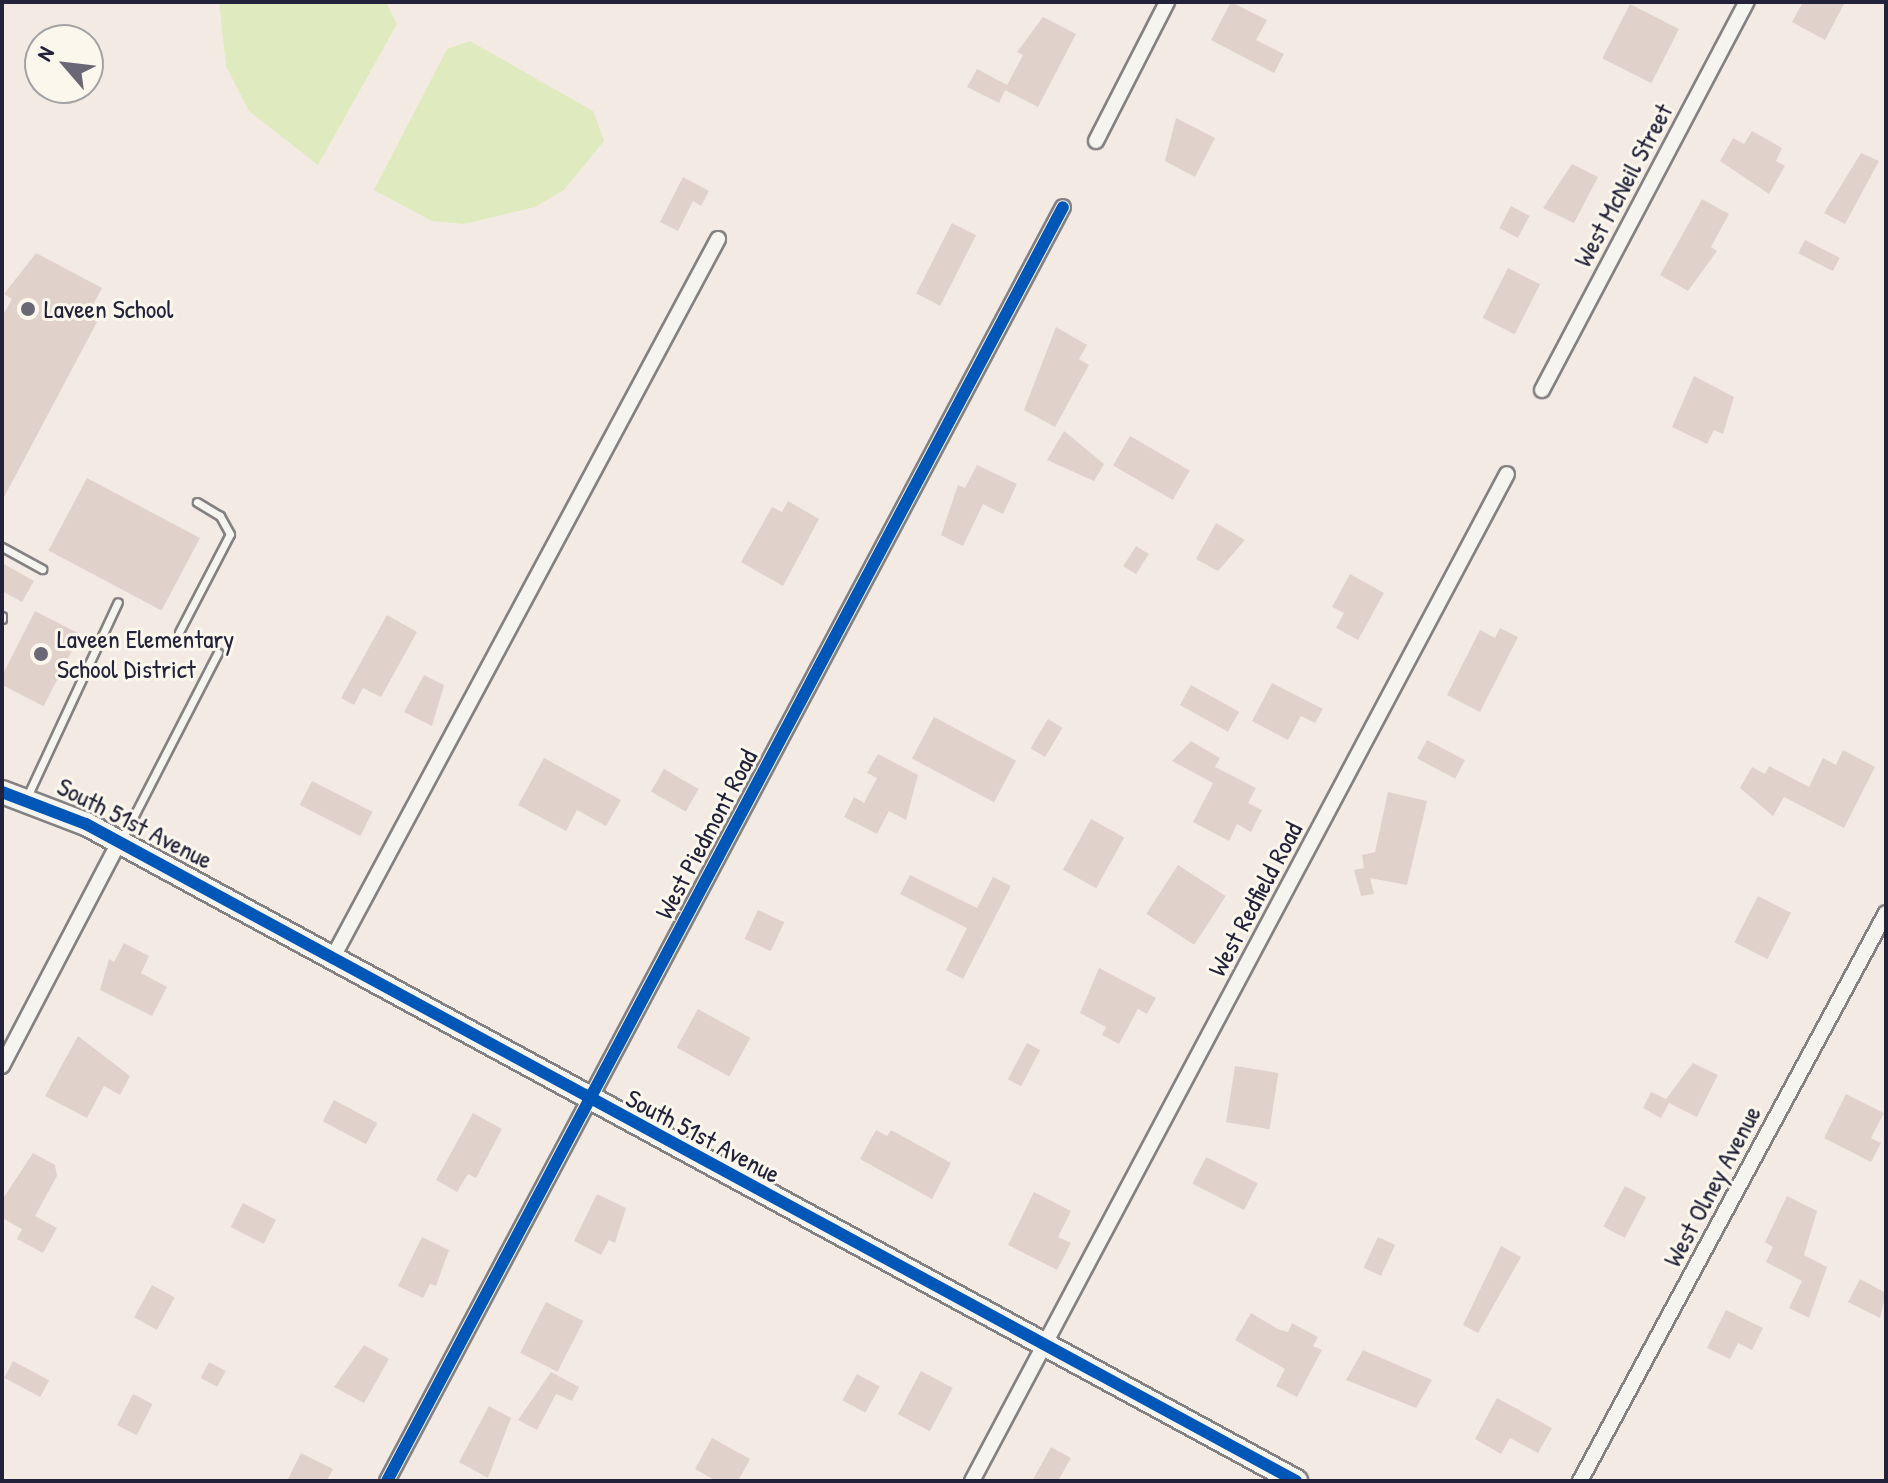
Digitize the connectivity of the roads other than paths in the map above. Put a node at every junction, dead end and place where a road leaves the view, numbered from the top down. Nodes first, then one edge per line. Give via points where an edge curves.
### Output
1 (1167, 2) edge
2 (1747, 2) edge
3 (1096, 141) dead end
4 (1063, 207) dead end
5 (718, 239) dead end
6 (1542, 390) dead end
7 (1507, 474) dead end
8 (197, 502) dead end
9 (2, 547) edge
10 (42, 569) dead end
11 (118, 602) dead end
12 (179, 632) dead end
13 (218, 652) dead end
14 (2, 792) edge
15 (25, 801) junction
16 (119, 842) junction
17 (1886, 913) edge
18 (332, 959) junction
19 (2, 1066) edge
20 (590, 1100) junction
21 (1046, 1346) junction
22 (387, 1481) edge
23 (972, 1481) edge
24 (1296, 1481) edge
25 (1580, 1481) edge

1 - 3 street
2 - 6 street, West McNeil Street
4 - 20 street, West Piedmont Road
5 - 18 street
7 - 21 street, West Redfield Road
8 - 12 lane via 220,516 230,534
9 - 10 lane
11 - 15 lane
13 - 16 lane
14 - 15 main road, South 51st Avenue
15 - 16 main road, South 51st Avenue
16 - 18 main road, South 51st Avenue
16 - 19 street
17 - 25 street, West Olney Avenue
18 - 20 main road, South 51st Avenue
20 - 21 main road, South 51st Avenue
20 - 22 street, West Piedmont Road
21 - 23 street
21 - 24 main road, South 51st Avenue

